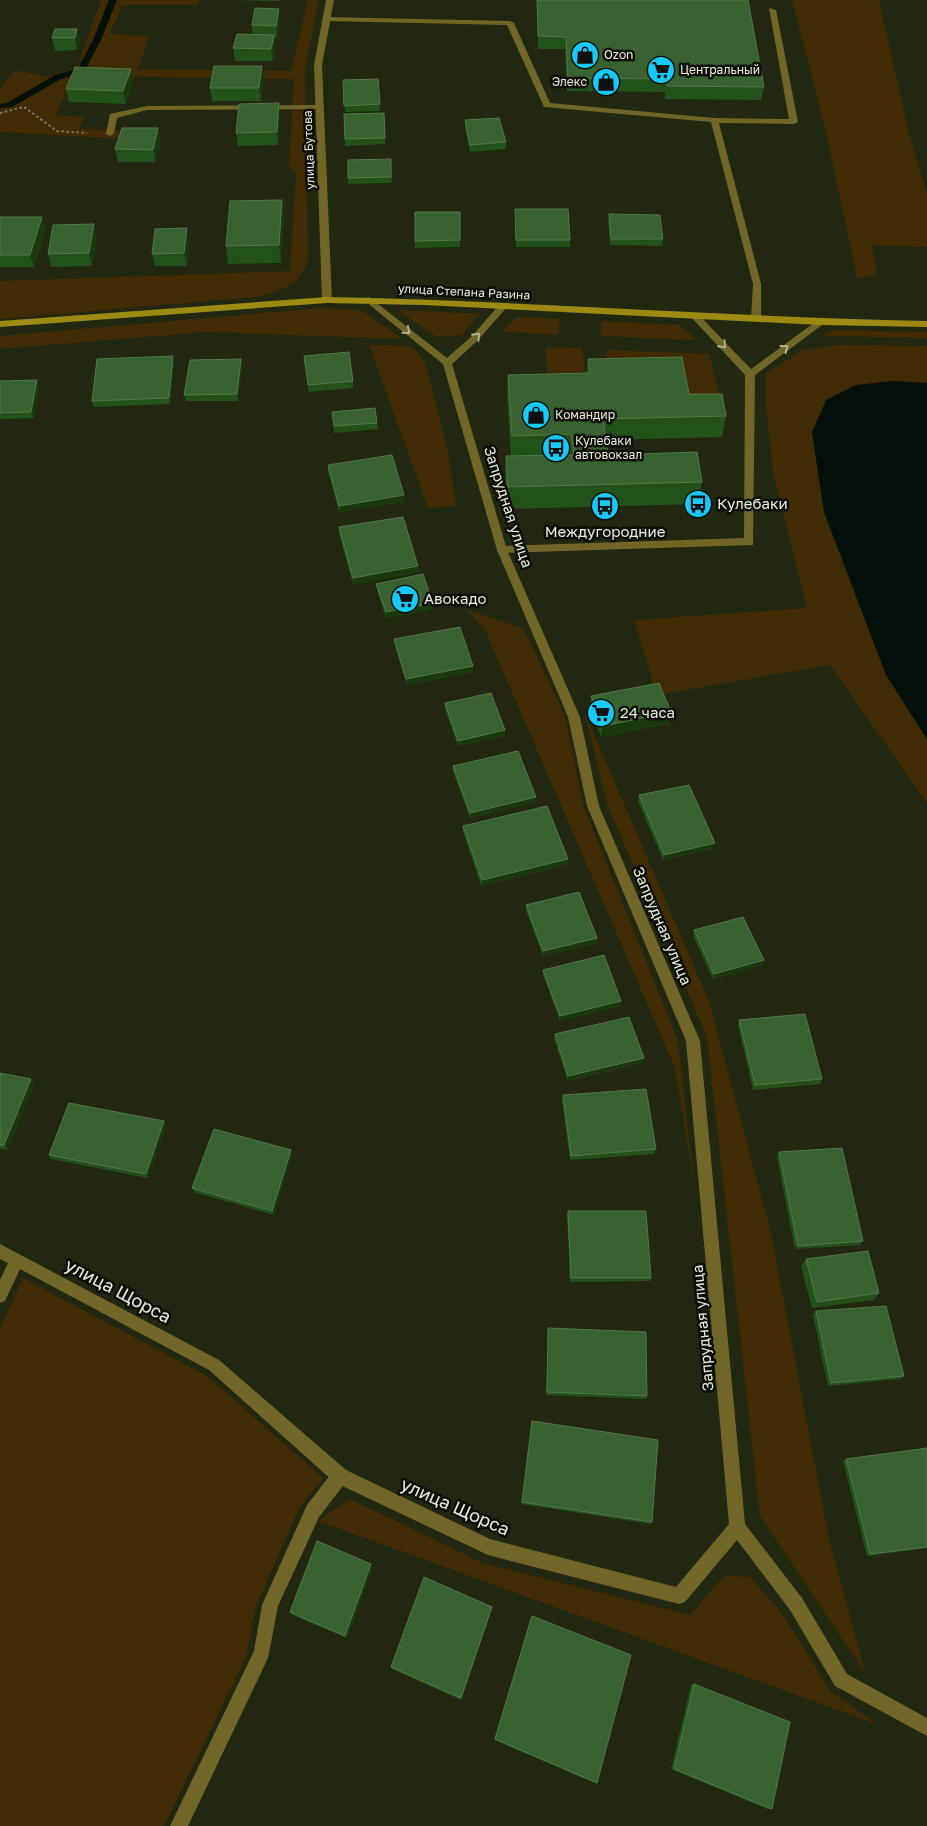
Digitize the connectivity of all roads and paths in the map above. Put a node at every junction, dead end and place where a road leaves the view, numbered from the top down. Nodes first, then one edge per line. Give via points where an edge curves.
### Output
1 (330, 0) edge
2 (772, 10) dead end
3 (326, 19) junction
4 (319, 107) junction
5 (0, 113) edge
6 (714, 120) junction
7 (110, 134) joint
8 (328, 300) junction
9 (369, 300) junction
10 (503, 306) junction
11 (695, 316) junction
12 (756, 319) junction
13 (821, 322) junction
14 (0, 324) edge
15 (927, 324) edge
16 (447, 363) junction
17 (750, 374) junction
18 (502, 550) junction
19 (0, 1251) edge
20 (17, 1258) junction
21 (0, 1296) edge
22 (340, 1476) junction
23 (737, 1527) junction
24 (927, 1727) edge
25 (179, 1826) edge

1 - 3 street, улица Бутова
2 - 6 street via 794,122
3 - 4 street, улица Бутова via 318,65
3 - 6 street via 510,23 547,105
4 - 7 street via 147,108 113,116
4 - 8 street, улица Бутова
5 - 7 path via 24,107 57,131
6 - 12 street via 757,284
8 - 9 main road, улица Степана Разина
8 - 14 main road, улица Степана Разина
9 - 10 main road, улица Степана Разина
9 -> 16 street
10 - 11 main road, улица Степана Разина
16 -> 10 street
11 - 12 main road, улица Степана Разина
11 -> 17 street
12 - 13 main road, улица Степана Разина
13 - 15 main road, улица Степана Разина
17 -> 13 street
16 - 18 street, Запрудная улица
17 - 18 street via 749,542
18 - 23 street, Запрудная улица via 574,717 593,806 693,1041
19 - 20 street, улица Щорса
20 - 21 street
20 - 22 street, улица Щорса via 214,1365
22 - 23 street, улица Щорса via 488,1547 679,1596
22 - 25 street via 314,1511 274,1596 262,1652
23 - 24 street via 796,1604 841,1680

